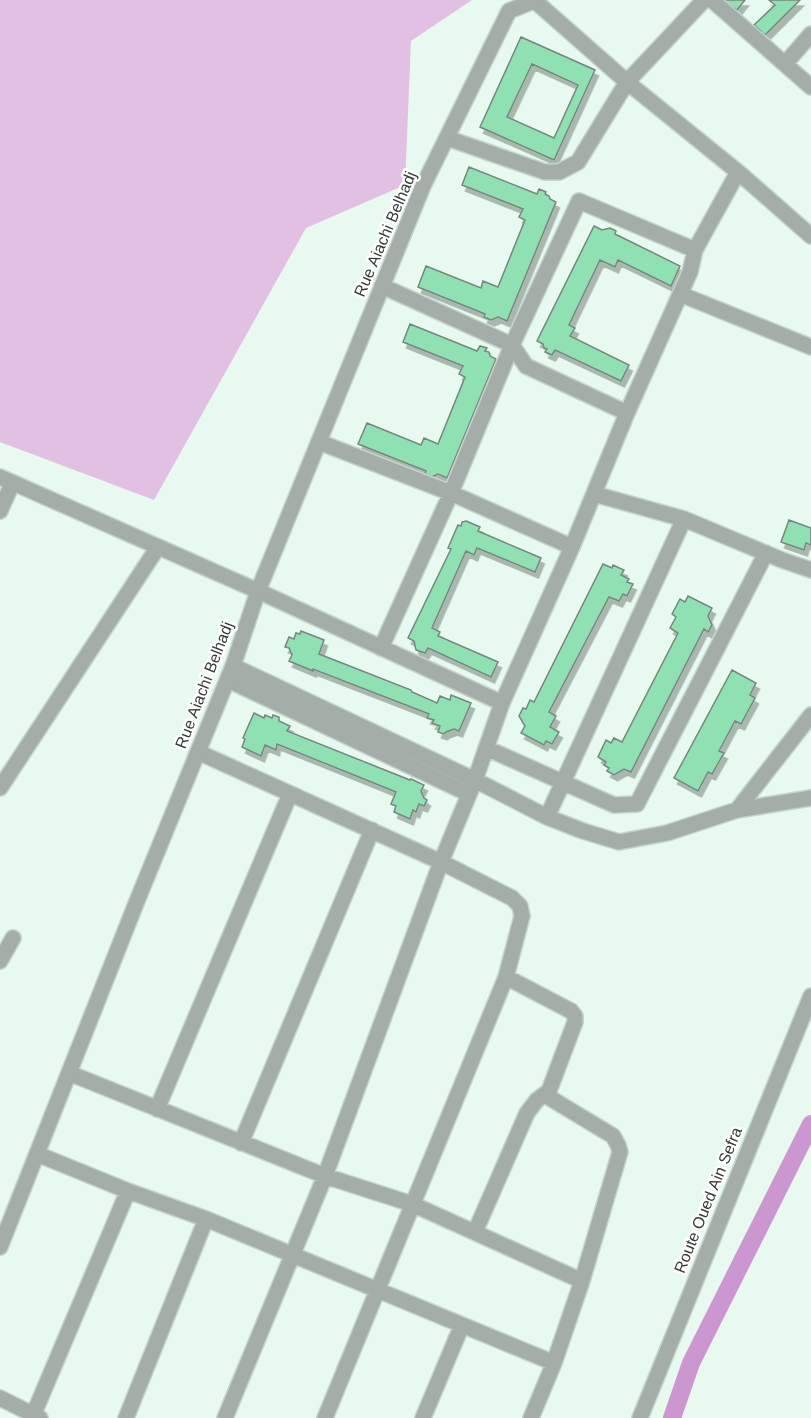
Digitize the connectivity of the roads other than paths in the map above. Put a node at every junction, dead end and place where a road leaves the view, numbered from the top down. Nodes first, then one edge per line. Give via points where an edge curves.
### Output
1 (535, 0) edge
2 (704, 0) edge
3 (712, 0) edge
4 (811, 34) edge
5 (785, 64) junction
6 (627, 82) junction
7 (811, 87) edge
8 (447, 138) junction
9 (738, 172) junction
10 (811, 236) edge
11 (695, 250) junction
12 (382, 286) junction
13 (680, 294) junction
14 (512, 345) junction
15 (811, 347) edge
16 (627, 413) junction
17 (319, 442) junction
18 (6, 481) edge
19 (451, 493) junction
20 (594, 494) junction
21 (0, 511) edge
22 (684, 519) junction
23 (158, 547) junction
24 (572, 547) junction
25 (766, 553) junction
26 (811, 570) edge
27 (258, 591) junction
28 (381, 648) junction
29 (231, 673) junction
30 (502, 703) junction
31 (811, 715) edge
32 (486, 748) junction
33 (198, 752) junction
34 (563, 782) junction
35 (472, 787) junction
36 (0, 788) edge
37 (290, 794) junction
38 (811, 798) edge
39 (737, 810) junction
40 (547, 817) junction
41 (372, 830) junction
42 (441, 862) junction
43 (13, 938) dead end
44 (0, 961) edge
45 (506, 977) junction
46 (811, 996) edge
47 (69, 1073) junction
48 (549, 1091) junction
49 (156, 1109) junction
50 (241, 1143) junction
51 (37, 1154) junction
52 (325, 1176) junction
53 (129, 1191) junction
54 (412, 1204) junction
55 (206, 1220) junction
56 (475, 1232) junction
57 (2, 1238) edge
58 (293, 1255) junction
59 (582, 1281) junction
60 (377, 1289) junction
61 (462, 1325) junction
62 (554, 1364) junction
63 (0, 1398) edge
64 (35, 1417) edge
65 (126, 1418) edge
66 (225, 1418) edge
67 (325, 1418) edge
68 (423, 1418) edge
69 (531, 1418) edge
70 (640, 1418) edge

1 - 6 street
1 - 8 street, Rue Aiachi Belhadj via 509,11
2 - 6 street
3 - 5 street
4 - 5 street
5 - 7 street
6 - 8 street via 578,162 560,172 545,172
6 - 9 street
8 - 12 street, Rue Aiachi Belhadj
9 - 10 street
9 - 11 street
11 - 13 street
11 - 14 street via 579,201
12 - 14 street
12 - 17 street, Rue Aiachi Belhadj
13 - 15 street
13 - 16 street
14 - 16 street via 526,366
14 - 19 street
16 - 20 street
17 - 19 street
17 - 27 street, Rue Aiachi Belhadj
18 - 21 street
18 - 23 street
19 - 24 street
19 - 28 street
20 - 22 street
20 - 24 street
22 - 25 street
22 - 34 street
23 - 27 street
23 - 36 street
24 - 30 street
25 - 26 street
25 - 34 street via 637,804 614,805
27 - 28 street
27 - 29 street, Rue Aiachi Belhadj
28 - 30 street
29 - 33 street, Rue Aiachi Belhadj
29 - 35 street
30 - 32 street
31 - 39 street
32 - 34 street
32 - 35 street
33 - 37 street
33 - 47 street, Rue Aiachi Belhadj
34 - 40 street
35 - 40 street
35 - 42 street
37 - 41 street
37 - 49 street
38 - 39 street
39 - 40 street via 668,833 619,842
41 - 42 street
41 - 50 street
42 - 45 street via 512,898 519,906 522,916
42 - 52 street
43 - 44 street
45 - 48 street via 575,1016
45 - 54 street
46 - 70 street, Route Oued Ain Sefra
47 - 49 street
47 - 51 street, Rue Aiachi Belhadj
48 - 56 street via 527,1113
48 - 59 street via 550,1098 612,1136 620,1152
49 - 50 street
50 - 52 street
51 - 53 street
51 - 57 street, Rue Aiachi Belhadj
52 - 54 street
52 - 58 street
53 - 55 street
53 - 64 street
54 - 56 street
54 - 60 street
55 - 58 street
55 - 65 street
56 - 59 street
58 - 60 street
58 - 66 street
59 - 62 street
60 - 61 street
60 - 67 street
61 - 62 street
61 - 68 street
62 - 69 street
63 - 64 street

